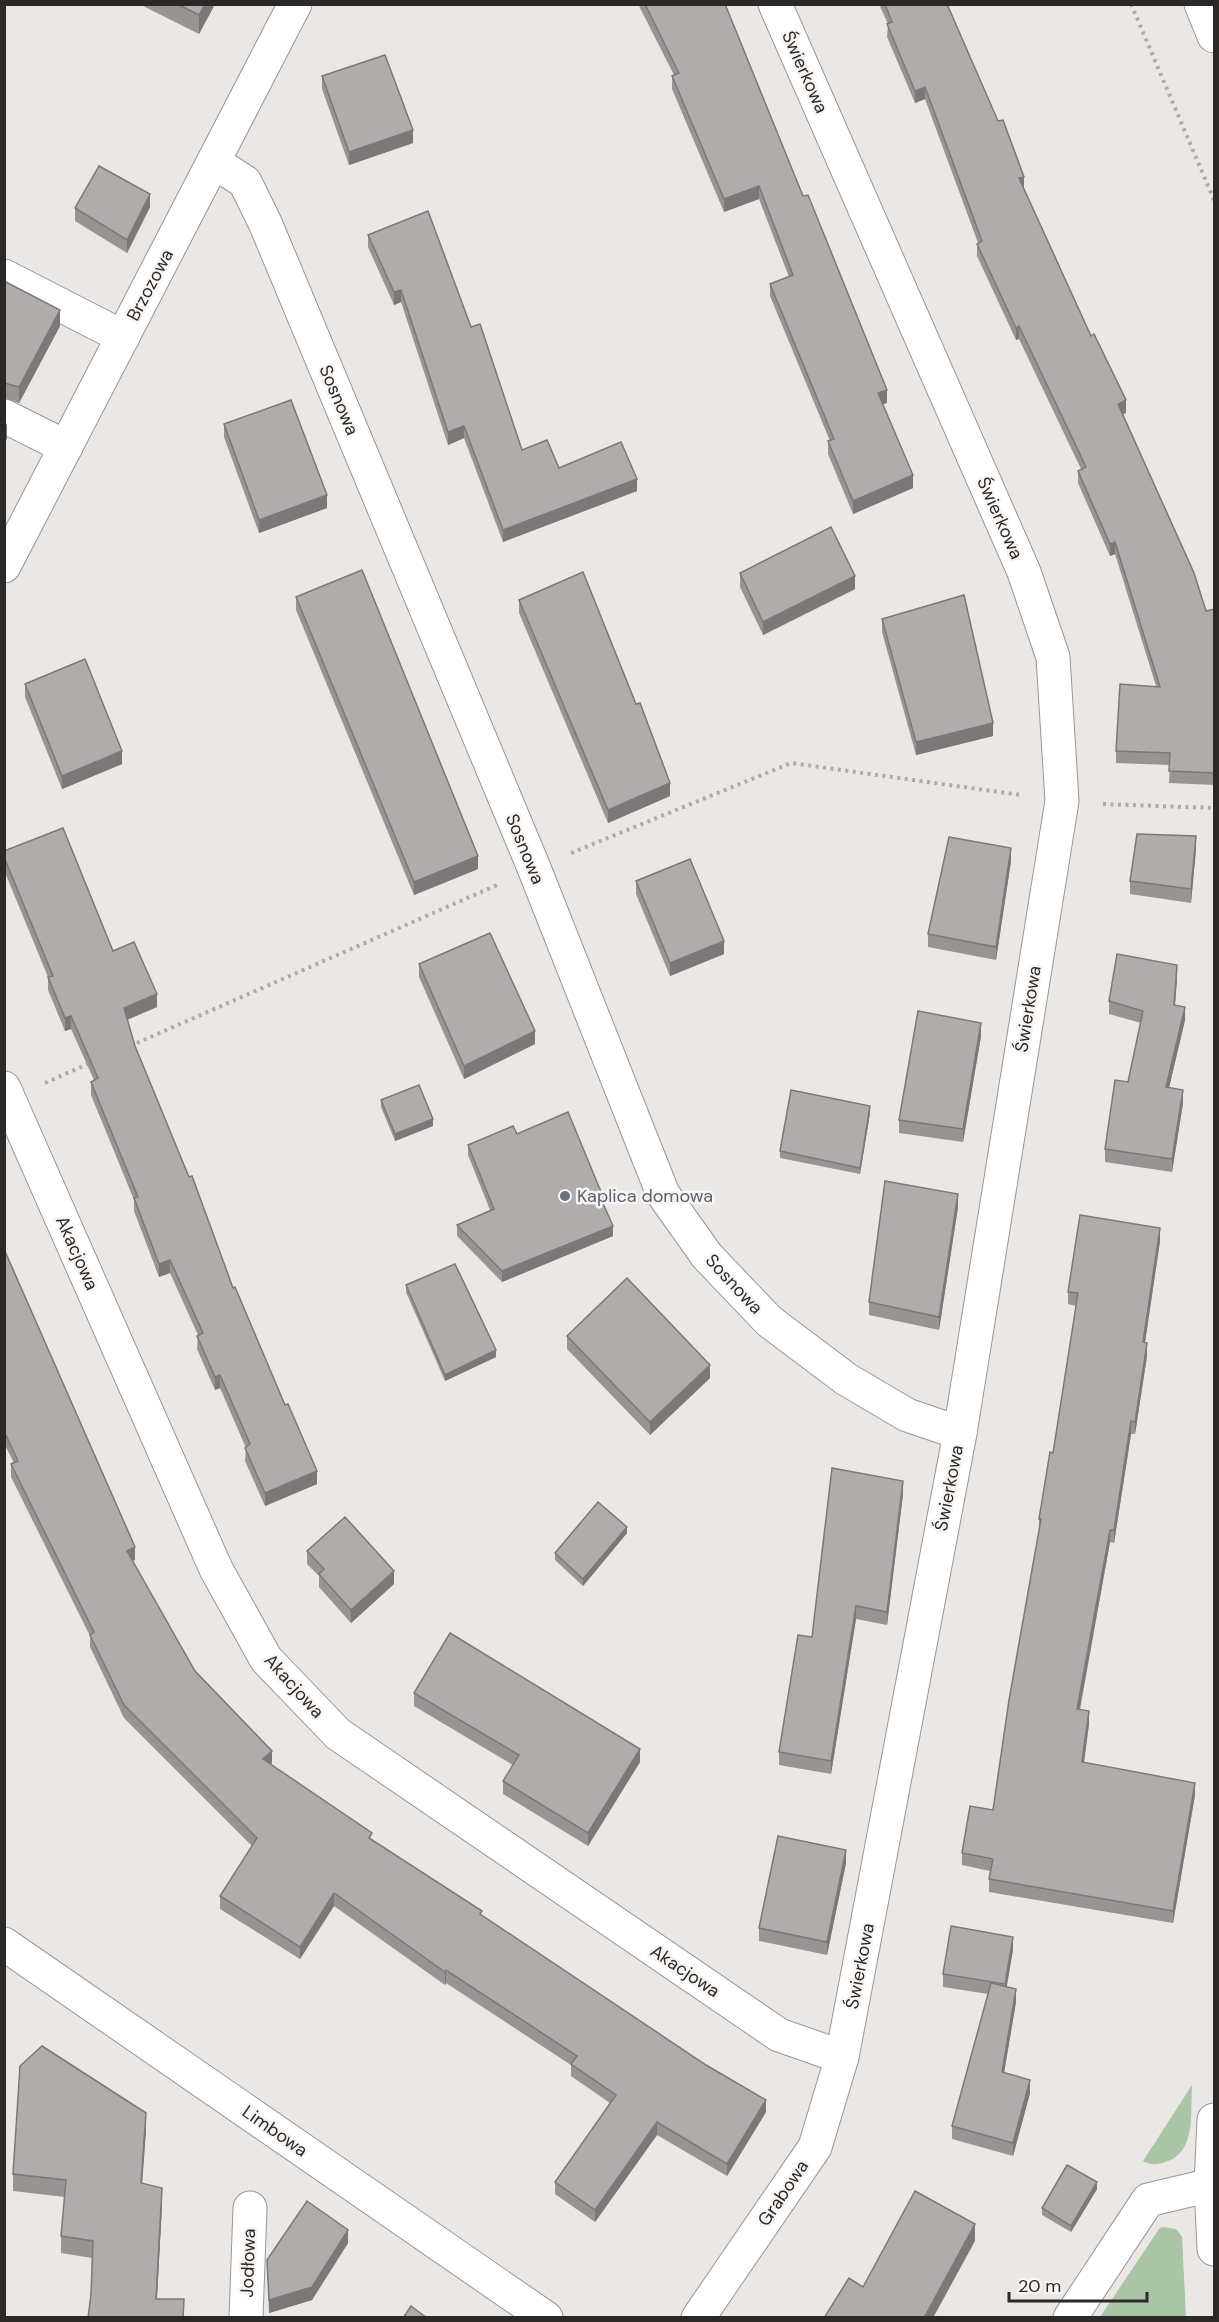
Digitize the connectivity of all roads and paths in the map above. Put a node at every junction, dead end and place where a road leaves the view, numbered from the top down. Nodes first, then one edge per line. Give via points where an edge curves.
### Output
1 (295, 4) edge
2 (775, 4) edge
3 (1131, 4) edge
4 (1202, 4) edge
5 (1215, 36) edge
6 (214, 162) junction
7 (1215, 200) edge
8 (4, 276) edge
9 (123, 338) junction
10 (4, 417) edge
11 (66, 447) junction
12 (4, 566) edge
13 (1024, 795) dead end
14 (1096, 804) dead end
15 (1215, 808) edge
16 (565, 855) dead end
17 (502, 882) dead end
18 (123, 1049) edge
19 (101, 1059) edge
20 (20, 1088) edge
21 (960, 1433) junction
22 (4, 1944) edge
23 (842, 2057) junction
24 (1215, 2120) edge
25 (1211, 2185) junction
26 (250, 2208) dead end
27 (1215, 2249) edge
28 (246, 2318) edge
29 (546, 2318) edge
30 (698, 2318) edge
31 (1070, 2318) edge

1 - 6 street, Brzozowa
2 - 21 street, Świerkowa via 1024,572 1053,657 1062,801
3 - 7 path
4 - 5 street
6 - 9 street, Brzozowa
6 - 21 street, Sosnowa via 245,182 266,225 534,868 663,1194 707,1256 769,1321 846,1379 907,1415
8 - 9 street
9 - 11 street, Brzozowa
10 - 11 street
11 - 12 street, Brzozowa
13 - 16 path via 791,763
14 - 15 path
17 - 18 path
19 - 20 path
20 - 23 street, Akacjowa via 216,1569 266,1659 338,1734 779,2035
21 - 23 street, Świerkowa
22 - 29 street, Limbowa
23 - 30 street, Grabowa via 814,2147
24 - 25 street
25 - 27 street
25 - 31 street via 1148,2200
26 - 28 street, Jodłowa

